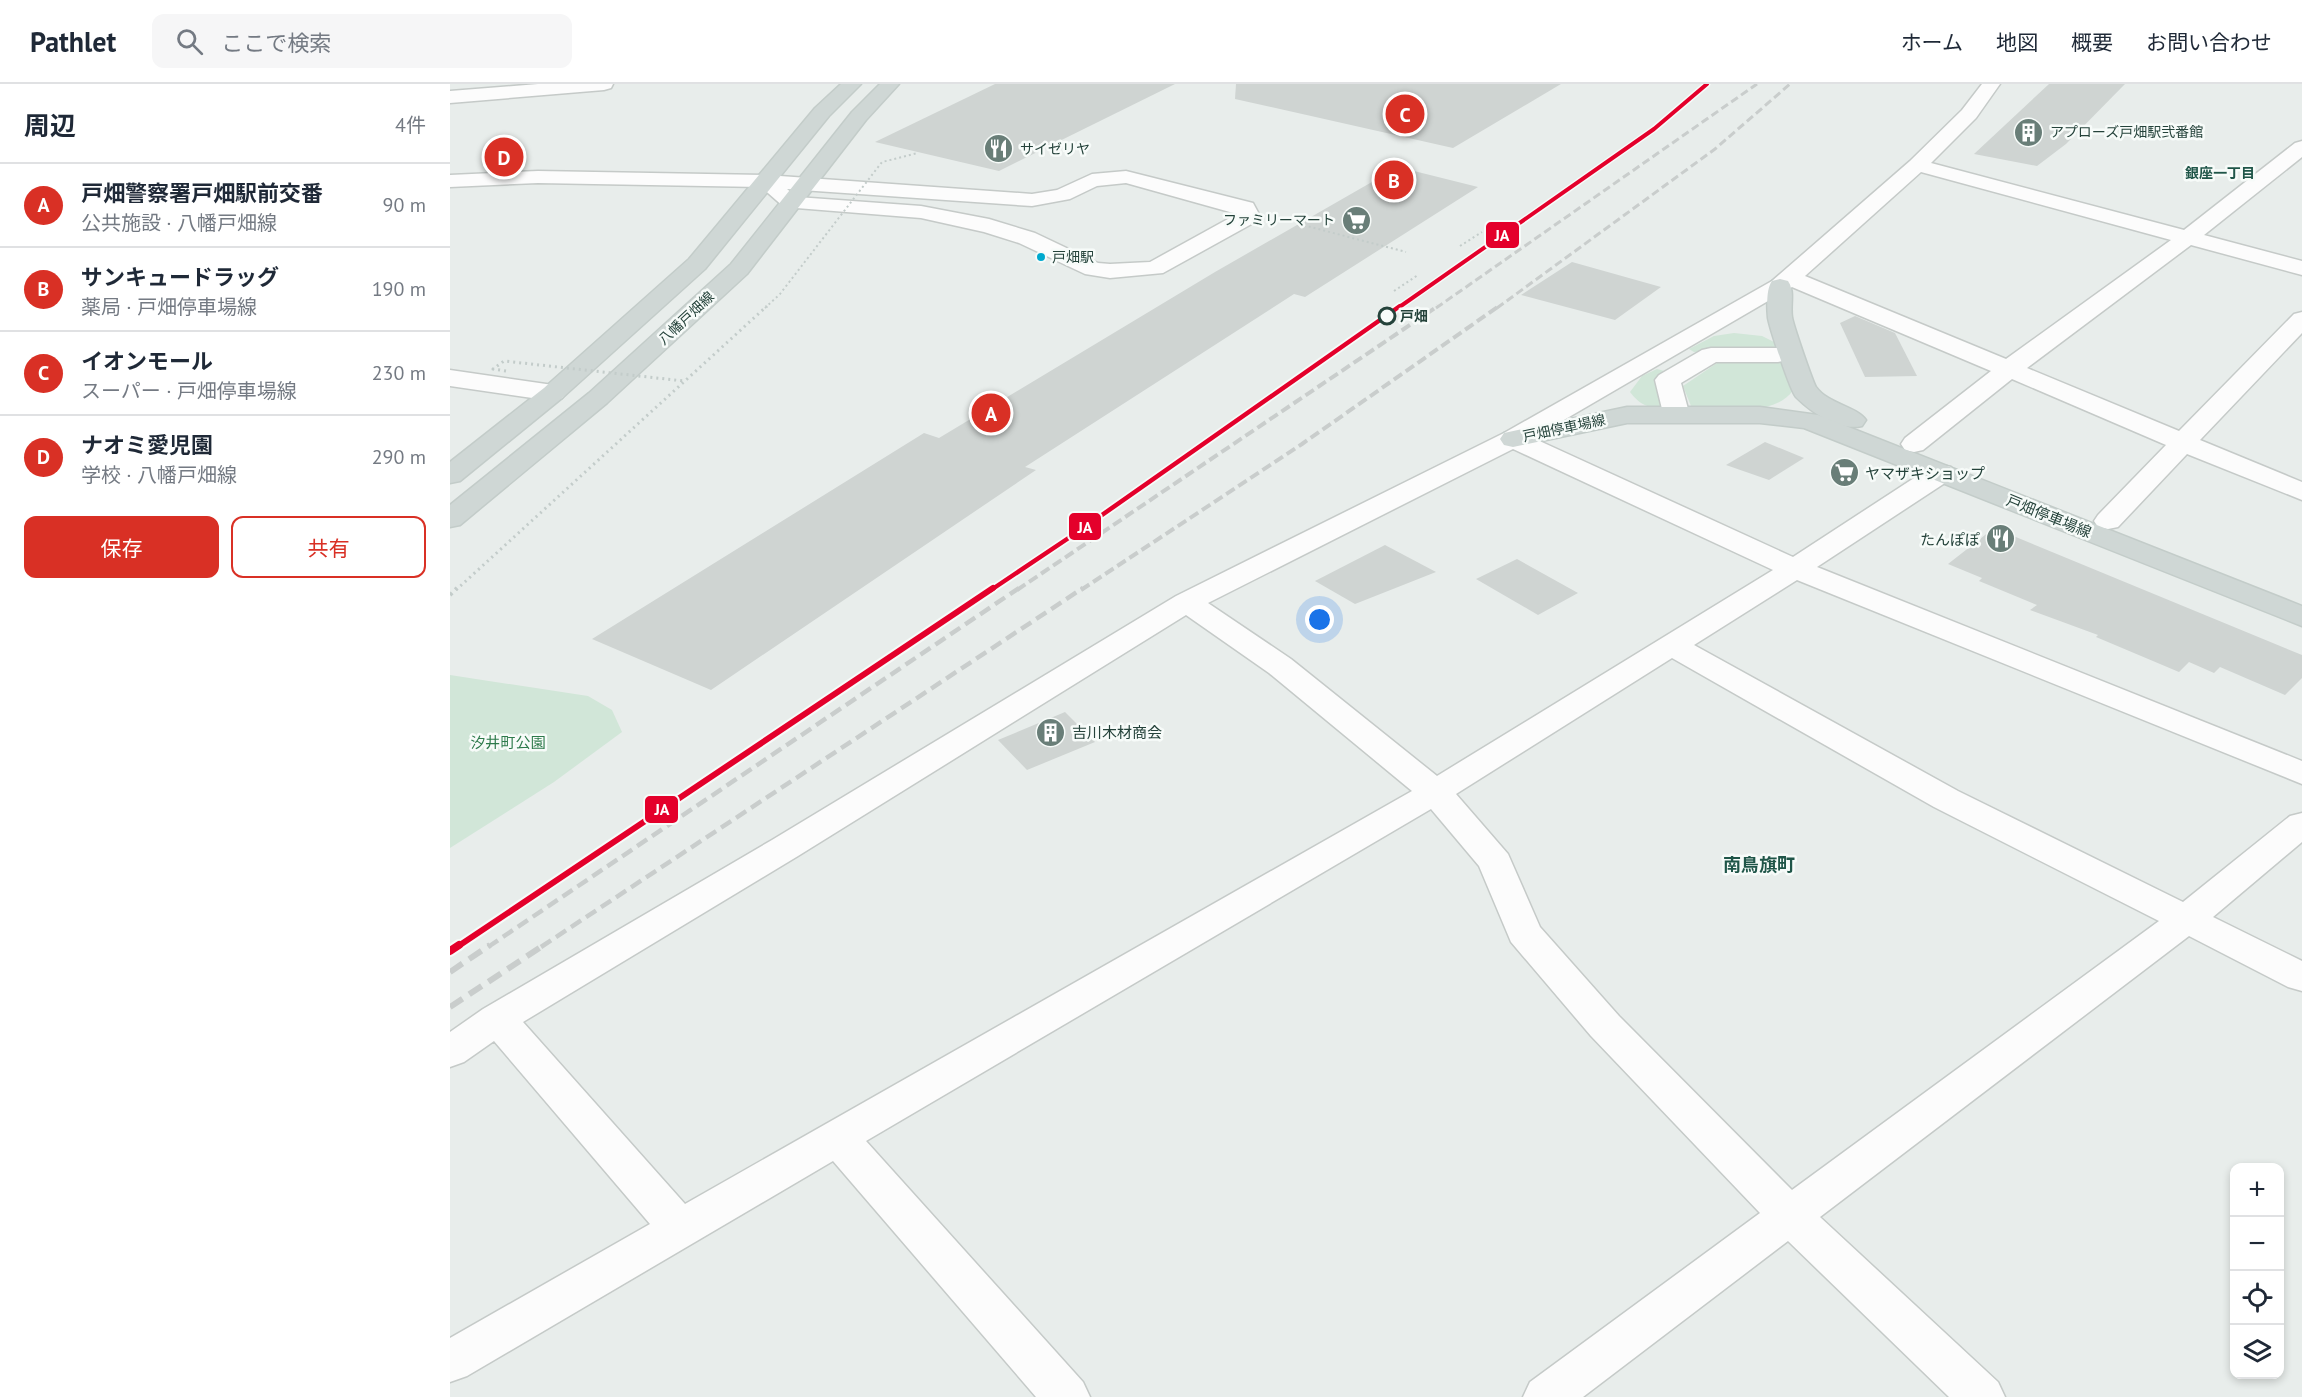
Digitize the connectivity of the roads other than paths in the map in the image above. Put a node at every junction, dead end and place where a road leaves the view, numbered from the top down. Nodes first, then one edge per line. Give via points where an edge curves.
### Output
1 (471, 84) edge
2 (604, 84) edge
3 (852, 84) edge
4 (890, 84) edge
5 (1990, 84) edge
6 (450, 95) edge
7 (2302, 147) edge
8 (1917, 165) junction
9 (450, 181) edge
10 (766, 181) junction
11 (806, 183) junction
12 (791, 203) junction
13 (2187, 238) junction
14 (2302, 268) edge
15 (1784, 281) junction
16 (2302, 319) edge
17 (1778, 355) dead end
18 (2008, 370) junction
19 (450, 378) edge
20 (1805, 391) junction
21 (553, 393) junction
22 (1675, 409) dead end
23 (1760, 415) junction
24 (1513, 439) junction
25 (2182, 442) junction
26 (1914, 444) junction
27 (1941, 473) junction
28 (450, 475) edge
29 (2302, 492) edge
30 (450, 519) edge
31 (2108, 521) junction
32 (1795, 569) junction
33 (2302, 596) edge
34 (1187, 602) junction
35 (2302, 617) edge
36 (1673, 646) junction
37 (2302, 773) edge
38 (1435, 792) junction
39 (2301, 827) edge
40 (2188, 918) junction
41 (2302, 977) edge
42 (497, 1020) junction
43 (450, 1052) edge
44 (838, 1138) junction
45 (1789, 1215) junction
46 (680, 1229) junction
47 (450, 1362) edge
48 (1066, 1397) edge
49 (1547, 1397) edge
50 (1981, 1397) edge

1 - 6 street
2 - 6 street
3 - 10 main road via 822,112
4 - 11 main road, 八幡戸畑線
5 - 8 street via 1969,114
7 - 13 street
8 - 13 street
8 - 15 street
9 - 10 street via 538,177
10 - 11 street
10 - 12 street
10 - 21 main road via 697,264
11 - 12 main road, 八幡戸畑線
11 - 12 street via 1032,200 1063,195 1092,180 1126,177 1245,208 1250,216 1155,268 1110,271 1094,269 1027,238 989,226 921,212
12 - 30 main road, 八幡戸畑線 via 739,269 598,398
13 - 14 street
13 - 18 street
15 - 18 street
15 - 20 main road via 1780,318
15 - 24 street
16 - 25 street
17 - 22 street via 1711,355 1683,362 1668,380
18 - 25 street
18 - 26 street
19 - 21 street
20 - 23 main road, 戸畑停車場線 via 1794,406
20 - 26 main road, 戸畑停車場線 via 1830,411
21 - 28 main road
23 - 24 main road, 戸畑停車場線 via 1627,415
23 - 27 main road, 戸畑停車場線 via 1809,421
24 - 32 street
24 - 34 street
25 - 29 street
25 - 31 street
26 - 31 main road, 戸畑停車場線
27 - 32 street
27 - 35 main road, 戸畑停車場線
31 - 33 main road, 戸畑停車場線
32 - 36 street
32 - 37 street
34 - 38 street via 1280,666
34 - 42 street
36 - 38 street
36 - 40 street via 1946,800
38 - 44 street
38 - 45 street via 1496,862 1524,933 1605,1026
39 - 40 street
40 - 41 street
40 - 45 street
42 - 43 street
42 - 46 street
44 - 46 street
44 - 48 street
45 - 49 street
45 - 50 street
46 - 47 street

